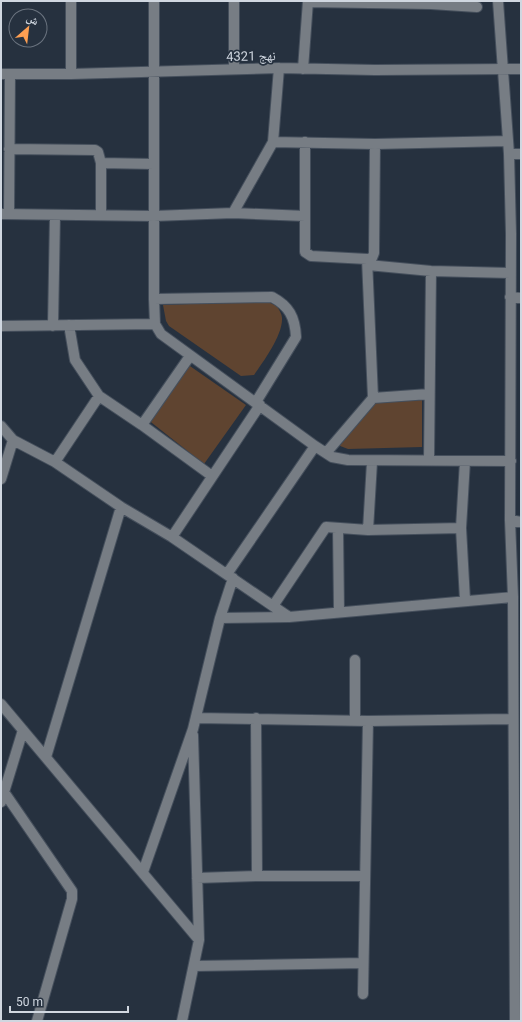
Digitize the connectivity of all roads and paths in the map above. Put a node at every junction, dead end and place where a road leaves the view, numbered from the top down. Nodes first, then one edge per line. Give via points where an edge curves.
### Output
1 (70, 1) edge
2 (154, 1) edge
3 (234, 1) edge
4 (498, 1) edge
5 (308, 2) edge
6 (369, 2) edge
7 (431, 3) edge
8 (477, 7) dead end
9 (279, 68) junction
10 (234, 69) junction
11 (304, 69) junction
12 (502, 69) junction
13 (521, 70) edge
14 (154, 71) junction
15 (6, 74) edge
16 (71, 74) junction
17 (508, 141) junction
18 (273, 142) junction
19 (305, 142) junction
20 (375, 144) junction
21 (9, 149) junction
22 (509, 154) junction
23 (521, 154) edge
24 (101, 163) junction
25 (154, 164) junction
26 (233, 212) junction
27 (5, 214) edge
28 (55, 215) junction
29 (101, 215) junction
30 (154, 216) junction
31 (305, 216) junction
32 (516, 234) edge
33 (367, 262) junction
34 (431, 271) junction
35 (510, 273) junction
36 (510, 297) junction
37 (521, 298) edge
38 (154, 299) junction
39 (155, 324) junction
40 (69, 325) junction
41 (1, 326) edge
42 (54, 326) junction
43 (190, 356) junction
44 (429, 394) junction
45 (99, 396) junction
46 (373, 398) junction
47 (510, 399) junction
48 (521, 400) edge
49 (258, 404) junction
50 (142, 425) junction
51 (1, 426) edge
52 (13, 440) junction
53 (315, 446) junction
54 (326, 453) junction
55 (429, 460) junction
56 (465, 461) junction
57 (511, 461) junction
58 (55, 462) junction
59 (372, 462) junction
60 (212, 476) junction
61 (1, 479) edge
62 (121, 507) junction
63 (510, 520) junction
64 (521, 522) edge
65 (338, 528) junction
66 (461, 528) junction
67 (368, 530) junction
68 (172, 537) junction
69 (230, 576) junction
70 (513, 597) junction
71 (465, 600) junction
72 (273, 606) junction
73 (339, 611) junction
74 (289, 617) junction
75 (220, 618) junction
76 (355, 660) dead end
77 (1, 704) edge
78 (6, 715) edge
79 (196, 718) junction
80 (256, 718) junction
81 (355, 720) junction
82 (368, 721) junction
83 (515, 723) edge
84 (23, 730) junction
85 (193, 730) junction
86 (46, 757) junction
87 (4, 792) junction
88 (1, 802) edge
89 (518, 823) edge
90 (143, 872) junction
91 (257, 876) junction
92 (364, 876) junction
93 (197, 878) junction
94 (199, 940) junction
95 (363, 963) junction
96 (194, 966) junction
97 (363, 994) dead end
98 (517, 1016) edge
99 (37, 1021) edge
100 (182, 1021) edge

1 - 16 street
2 - 14 street
3 - 10 street
4 - 12 street
5 - 6 street
5 - 11 street
6 - 7 street
7 - 8 street
9 - 10 street, نهج 4321
9 - 11 street, نهج 4321
9 - 18 street
10 - 14 street, نهج 4321
11 - 12 street, نهج 4321
12 - 13 street, نهج 4321
12 - 17 street
14 - 16 street, نهج 4321
14 - 25 street
15 - 16 street, نهج 4321
15 - 21 street
17 - 20 street
17 - 22 street
18 - 19 street
18 - 26 street
19 - 20 street
19 - 31 street
20 - 33 street via 374,253
21 - 24 street via 95,150 101,157
21 - 27 street
22 - 23 street
22 - 32 street
24 - 25 street
24 - 29 street
25 - 30 street
26 - 30 street
26 - 31 street
27 - 28 street
28 - 29 street
28 - 42 street
29 - 30 street
30 - 38 street
31 - 33 street via 307,254
32 - 35 street
33 - 34 street
33 - 46 street
34 - 35 street
34 - 44 street
35 - 36 street
36 - 37 street
36 - 47 street
38 - 39 street
38 - 49 street via 272,297 282,303 291,313 296,325 296,337
39 - 40 street
39 - 43 street via 167,338
40 - 42 street
40 - 45 street via 75,360
41 - 42 street
43 - 49 street
43 - 50 street
44 - 46 street
44 - 55 street
45 - 50 street
45 - 58 street
46 - 54 street
47 - 48 street
47 - 57 street
49 - 53 street
49 - 60 street
50 - 60 street
51 - 52 street
52 - 58 street
52 - 61 street
53 - 54 street
53 - 69 street
54 - 59 street via 338,459
55 - 56 street
55 - 59 street
56 - 57 street
56 - 66 street
57 - 63 street
58 - 62 street
59 - 67 street
60 - 68 street
62 - 68 street
62 - 86 street
63 - 64 street
63 - 70 street
65 - 67 street
65 - 72 street via 326,528
65 - 73 street
66 - 67 street
66 - 71 street
68 - 69 street
69 - 72 street
69 - 75 street
70 - 71 street
70 - 83 street
71 - 73 street
72 - 74 street
73 - 74 street
74 - 75 street
75 - 79 street
76 - 81 street
77 - 78 street
78 - 84 street
79 - 80 street
79 - 85 street
80 - 81 street
80 - 91 street
81 - 82 street
82 - 83 street
82 - 92 street
83 - 89 street
84 - 86 street
84 - 87 street
85 - 90 street
85 - 93 street
86 - 90 street
87 - 88 street
87 - 99 street via 72,891 72,899
89 - 98 street
90 - 94 street
91 - 92 street
91 - 93 street
92 - 95 street
93 - 94 street
94 - 96 street
95 - 96 street
95 - 97 street
96 - 100 street

